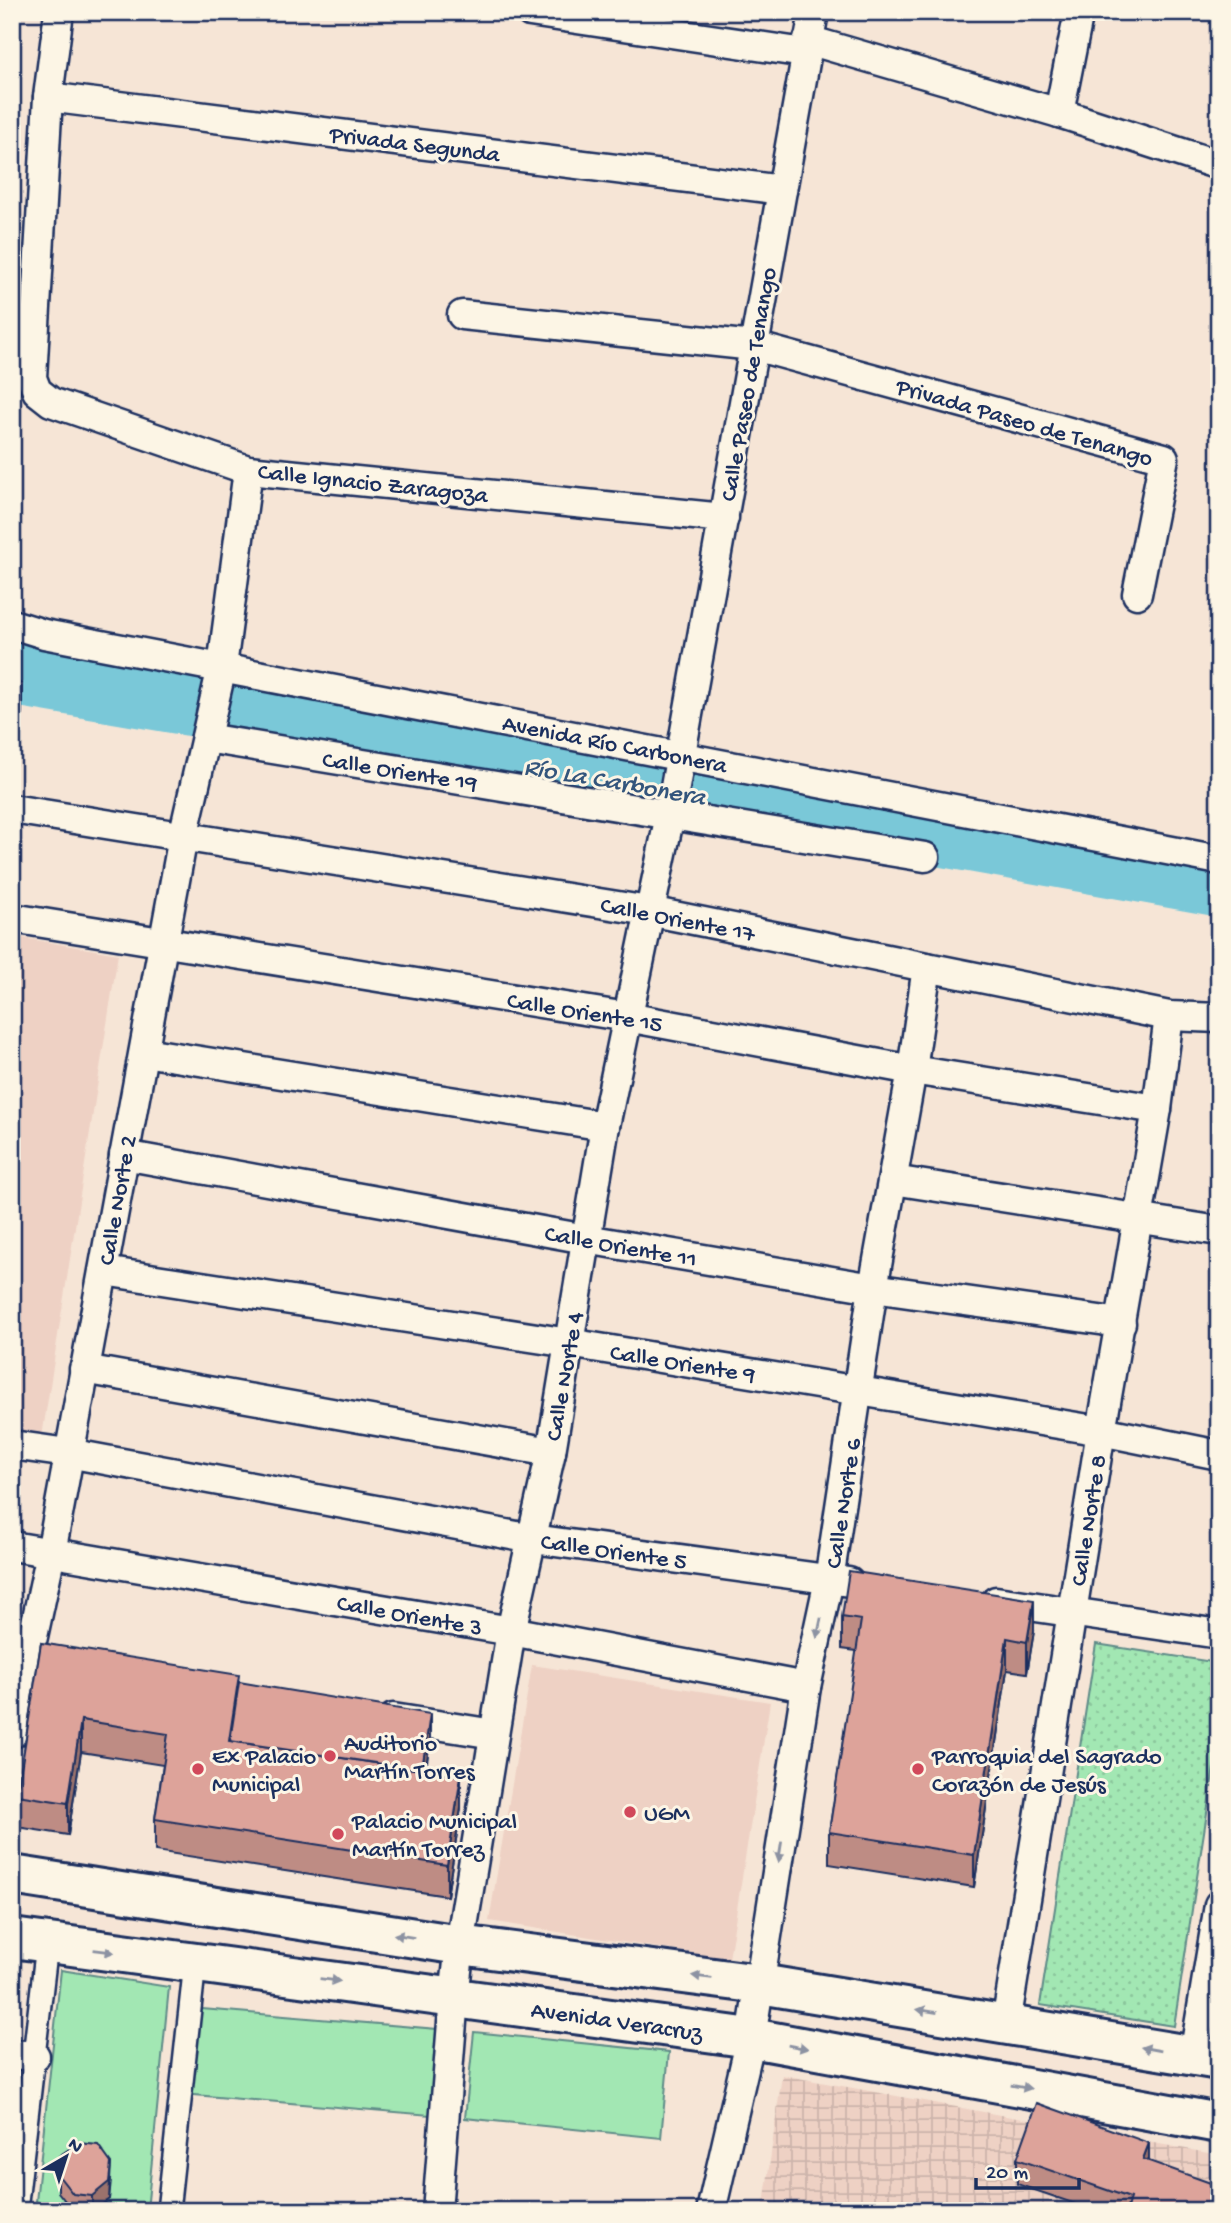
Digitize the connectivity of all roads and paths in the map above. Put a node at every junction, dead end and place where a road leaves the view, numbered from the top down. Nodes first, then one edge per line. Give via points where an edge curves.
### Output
1 (59, 12) edge
2 (530, 12) edge
3 (814, 12) edge
4 (1079, 12) edge
5 (807, 46) junction
6 (48, 97) junction
7 (1059, 113) junction
8 (1219, 165) edge
9 (782, 190) junction
10 (462, 315) dead end
11 (754, 346) junction
12 (248, 470) junction
13 (724, 518) junction
14 (1137, 594) dead end
15 (12, 624) edge
16 (222, 667) junction
17 (209, 729) junction
18 (680, 756) junction
19 (12, 809) edge
20 (670, 815) junction
21 (183, 837) junction
22 (925, 857) dead end
23 (1219, 860) edge
24 (649, 911) junction
25 (12, 918) edge
26 (163, 944) junction
27 (927, 967) junction
28 (1216, 1011) edge
29 (1169, 1016) junction
30 (627, 1017) junction
31 (144, 1052) junction
32 (912, 1070) junction
33 (1157, 1109) junction
34 (605, 1126) junction
35 (124, 1154) junction
36 (893, 1180) junction
37 (1138, 1217) junction
38 (1219, 1231) edge
39 (586, 1239) junction
40 (104, 1271) junction
41 (873, 1288) junction
42 (1121, 1323) junction
43 (569, 1343) junction
44 (84, 1369) junction
45 (859, 1391) junction
46 (1101, 1431) junction
47 (12, 1445) edge
48 (551, 1452) junction
49 (68, 1453) junction
50 (1219, 1455) edge
51 (533, 1539) junction
52 (12, 1546) edge
53 (51, 1553) junction
54 (829, 1580) junction
55 (870, 1585) edge
56 (964, 1597) edge
57 (1072, 1611) junction
58 (511, 1631) junction
59 (1219, 1634) edge
60 (806, 1687) junction
61 (370, 1714) edge
62 (12, 1734) edge
63 (494, 1734) junction
64 (12, 1875) edge
65 (1219, 1905) edge
66 (30, 1941) edge
67 (460, 1945) junction
68 (195, 1963) junction
69 (760, 1984) junction
70 (454, 1997) junction
71 (1006, 2024) junction
72 (751, 2038) junction
73 (24, 2055) edge
74 (1206, 2058) edge
75 (1219, 2123) edge
76 (16, 2211) edge
77 (168, 2211) edge
78 (437, 2211) edge
79 (711, 2211) edge

1 - 6 street
2 - 5 street
3 - 5 street, Calle Paseo de Tenango
4 - 7 street
5 - 7 street
5 - 9 street, Calle Paseo de Tenango
6 - 9 street, Privada Segunda
6 - 12 street, Calle Ignacio Zaragoza via 32,378 37,391 51,402
7 - 8 street
9 - 11 street, Calle Paseo de Tenango
10 - 11 street
11 - 13 street, Calle Paseo de Tenango
11 - 14 street, Privada Paseo de Tenango via 1164,458
12 - 13 street, Calle Ignacio Zaragoza
12 - 16 street, Calle Norte 2
13 - 18 street, Calle Paseo de Tenango
15 - 16 street, Avenida Río Carbonera
16 - 17 street, Calle Norte 2
16 - 18 street, Avenida Río Carbonera
17 - 20 street, Calle Oriente 19
17 - 21 street, Calle Norte 2
18 - 20 street, Calle Norte 4
18 - 23 street, Avenida Río Carbonera
19 - 21 street, Calle Oriente 17
20 - 22 street, Calle Oriente 19
20 - 24 street, Calle Norte 4
21 - 24 street, Calle Oriente 17
21 - 26 street, Calle Norte 2
24 - 27 street, Calle Oriente 17
24 - 30 street, Calle Norte 4
25 - 26 street, Calle Oriente 15
26 - 30 street, Calle Oriente 15
26 - 31 street, Calle Norte 2
27 - 29 street, Calle Oriente 17
27 - 32 street, Calle Norte 6
28 - 29 street, Calle Oriente 17
29 - 33 street, Calle Norte 8
30 - 32 street, Calle Oriente 15
30 - 34 street, Calle Norte 4
31 - 34 street
31 - 35 street, Calle Norte 2
32 - 33 street, Calle Oriente 15
32 - 36 street, Calle Norte 6
33 - 37 street, Calle Norte 8
34 - 39 street, Calle Norte 4
35 - 39 street, Calle Oriente 11
35 - 40 street, Calle Norte 2
36 - 37 street
36 - 41 street, Calle Norte 6
37 - 38 street
37 - 42 street, Calle Norte 8
39 - 41 street, Calle Oriente 11
39 - 43 street, Calle Norte 4
40 - 43 street, Calle Oriente 9
40 - 44 street, Calle Norte 2
41 - 42 street, Calle Oriente 11
41 - 45 street, Calle Norte 6
42 - 46 street, Calle Norte 8
43 - 45 street, Calle Oriente 9
43 - 48 street, Calle Norte 4
44 - 48 street
44 - 49 street, Calle Norte 2
45 - 46 street, Calle Oriente 9
45 - 54 street, Calle Norte 6
46 - 50 street, Calle Oriente 9
46 - 57 street, Calle Norte 8
47 - 49 street, Calle Oriente 5
48 - 51 street, Calle Norte 4
49 - 51 street, Calle Oriente 5
49 - 53 street, Calle Norte 2
51 - 54 street, Calle Oriente 5
51 - 58 street, Calle Norte 4
52 - 53 street, Calle Oriente 3
53 - 58 street, Calle Oriente 3
53 - 62 street, Calle Norte 2 via 42,1661
54 - 55 street, Calle Oriente 5
54 -> 60 street, Calle Norte 6
56 - 57 street
57 - 59 street
57 - 71 street, Calle Norte 8
58 - 60 street, Calle Oriente 3
58 - 63 street, Calle Norte 4
60 -> 69 street, Calle Norte 6
61 - 63 street
63 - 67 street, Calle Norte 4
67 -> 64 main road
65 - 74 street
66 -> 68 main road, Avenida Veracruz
66 - 73 street
69 -> 67 main road
67 - 70 street, Calle Norte 4
68 -> 70 main road, Avenida Veracruz
68 - 77 street
71 -> 69 main road
69 - 72 street, Calle Norte 6
70 - 72 main road, Avenida Veracruz
70 - 78 street, Calle Norte 4
74 -> 71 main road
72 -> 75 main road, Avenida Veracruz
72 - 79 street, Calle Norte 6
73 - 76 street

